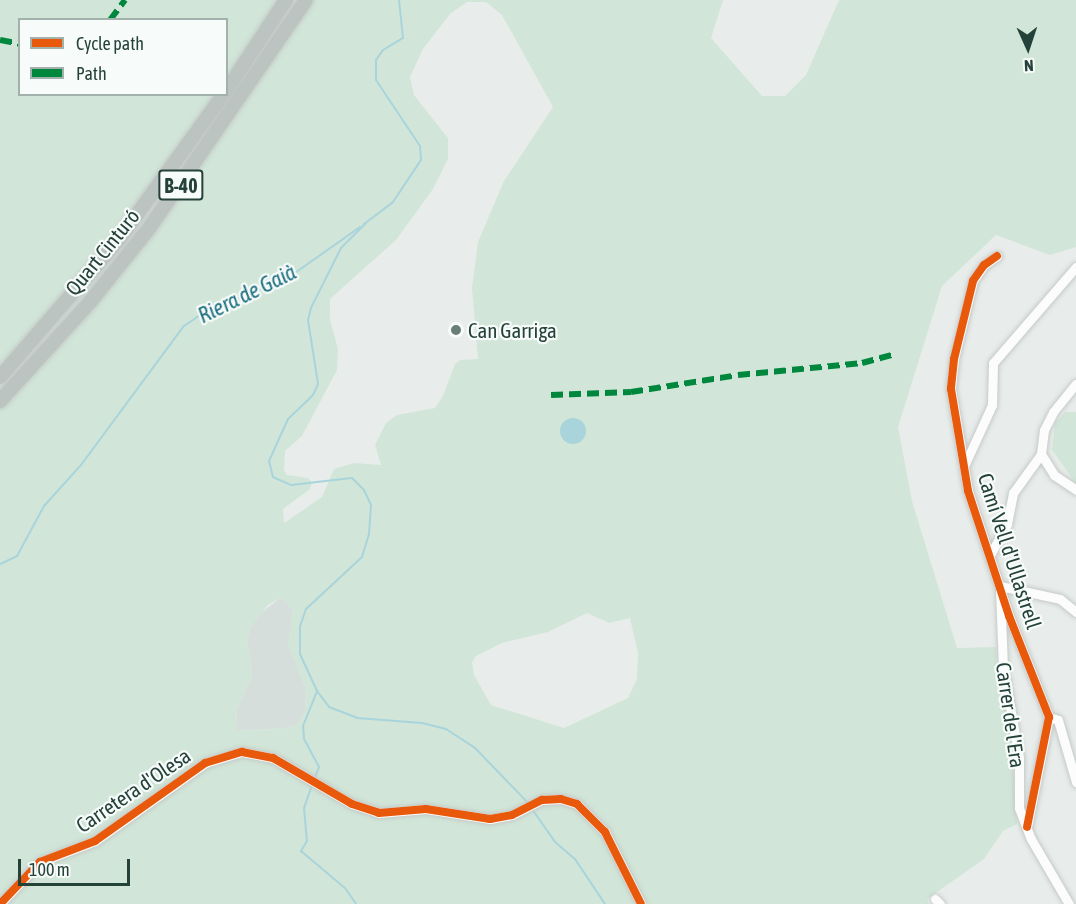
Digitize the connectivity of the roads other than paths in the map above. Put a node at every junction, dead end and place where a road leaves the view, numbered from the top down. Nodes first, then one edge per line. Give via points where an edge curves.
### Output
1 (286, 0) edge
2 (306, 0) edge
3 (228, 88) edge
4 (223, 96) edge
5 (997, 256) dead end
6 (1076, 267) edge
7 (0, 377) edge
8 (1076, 384) edge
9 (0, 402) edge
10 (1041, 454) junction
11 (964, 464) junction
12 (1076, 490) edge
13 (990, 555) junction
14 (1000, 586) junction
15 (1076, 612) edge
16 (1049, 717) junction
17 (1075, 775) edge
18 (1027, 827) junction
19 (0, 904) edge
20 (641, 904) edge
21 (1069, 904) edge

1 - 3 highway, Quart Cinturó / B-40
2 - 9 highway, Quart Cinturó / B-40 via 172,198
4 - 7 highway, Quart Cinturó / B-40 via 120,238
5 - 11 street, Camí Vell d'Ullastrell via 984,265 973,281 954,359 954,426
6 - 11 street via 993,363 992,405
8 - 10 street via 1053,412 1044,430
10 - 12 street via 1054,475
10 - 13 street via 1012,493 1007,524
11 - 13 street, Camí Vell d'Ullastrell via 968,491
13 - 14 street, Camí Vell d'Ullastrell
14 - 15 street via 1060,599
14 - 16 street, Camí Vell d'Ullastrell
14 - 18 street, Carrer de l'Era via 1003,667 1019,758 1019,808
16 - 17 street, Camí Vell d'Ullastrell via 1058,720
16 - 18 street
18 - 21 street, Carrer de l'Era
19 - 20 street, Carretera d'Olesa via 40,862 95,841 205,763 234,752 273,758 352,804 378,813 426,809 490,819 512,815 542,800 568,800 586,810 605,832

